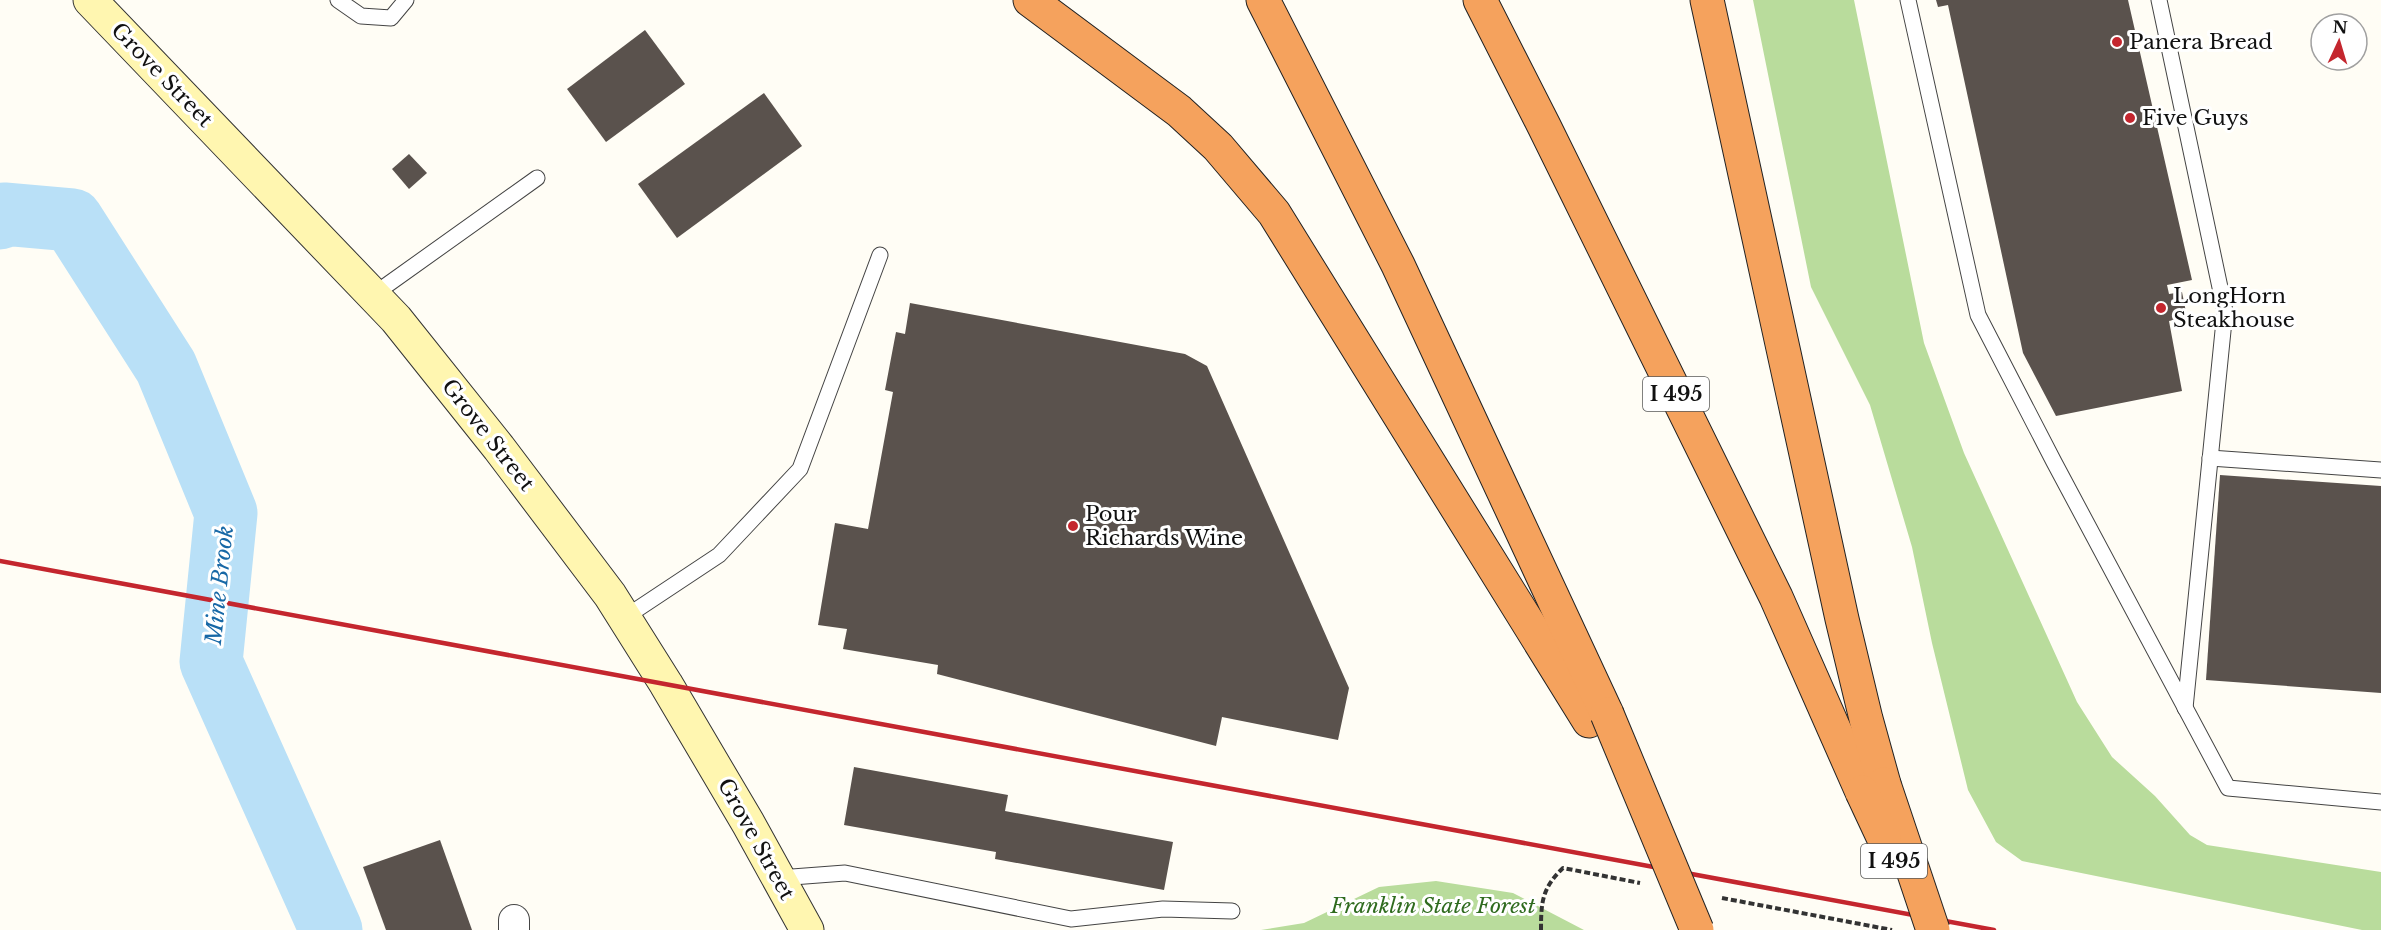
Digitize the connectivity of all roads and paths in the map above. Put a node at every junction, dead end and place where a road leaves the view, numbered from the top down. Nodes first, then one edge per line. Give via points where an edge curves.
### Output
1 (90, 0) edge
2 (338, 0) edge
3 (406, 0) edge
4 (1030, 0) edge
5 (1263, 0) edge
6 (1480, 0) edge
7 (1707, 0) edge
8 (1908, 0) edge
9 (2159, 0) edge
10 (537, 178) dead end
11 (880, 255) dead end
12 (373, 295) junction
13 (2210, 458) junction
14 (2381, 470) edge
15 (624, 618) junction
16 (2185, 708) junction
17 (1598, 718) junction
18 (1873, 788) junction
19 (2381, 802) edge
20 (779, 878) junction
21 (1232, 911) dead end
22 (1695, 925) edge
23 (807, 930) edge
24 (1926, 930) edge
25 (1933, 930) edge

1 - 12 main road, Grove Street
2 - 3 lane via 362,16 391,18
4 - 17 highway via 1179,111 1218,147 1274,213
5 - 17 highway via 1398,265
6 - 18 highway, I 495
7 - 18 highway via 1866,719
8 - 16 lane via 1978,315
9 - 13 lane via 2225,311
10 - 12 lane
11 - 15 lane via 800,469 719,555
12 - 15 main road, Grove Street via 499,448
13 - 14 lane
13 - 16 lane
15 - 20 main road, Grove Street
16 - 19 lane via 2228,788
17 - 22 highway, bridge
18 - 24 highway, I 495, bridge
18 - 25 highway, bridge
20 - 21 lane via 845,873 1071,919 1163,909
20 - 23 main road, Grove Street

